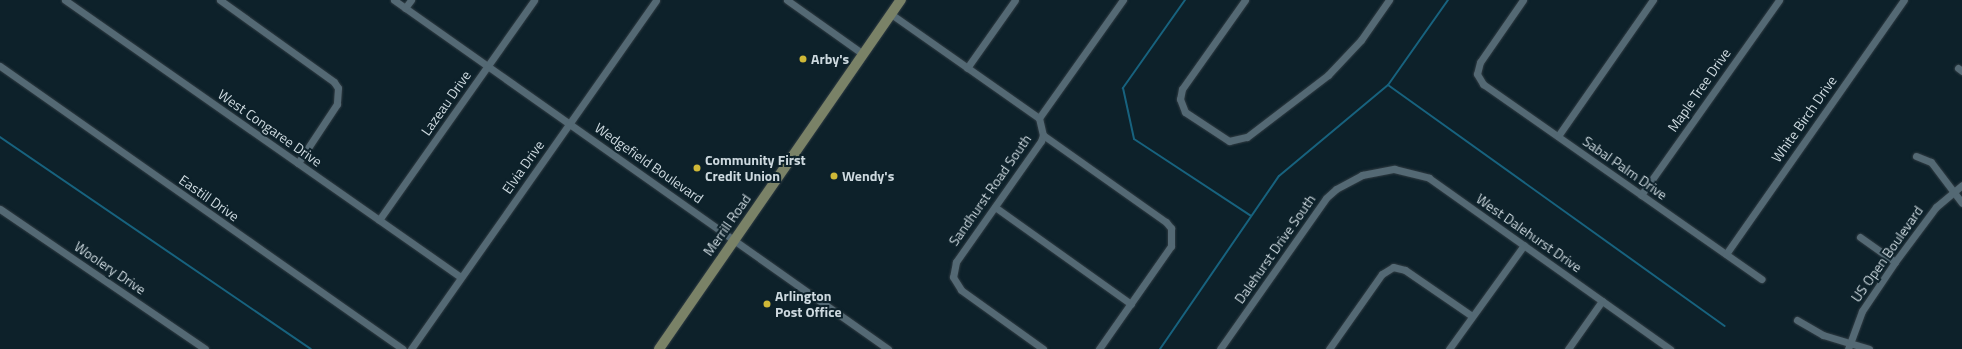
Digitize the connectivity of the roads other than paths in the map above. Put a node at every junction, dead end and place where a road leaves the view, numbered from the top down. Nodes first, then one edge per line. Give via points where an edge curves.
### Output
1 (65, 0) edge
2 (220, 0) edge
3 (394, 0) edge
4 (411, 0) edge
5 (534, 0) edge
6 (656, 0) edge
7 (786, 0) edge
8 (901, 0) edge
9 (1015, 0) edge
10 (1123, 0) edge
11 (1245, 0) edge
12 (1389, 0) edge
13 (1523, 0) edge
14 (1653, 0) edge
15 (1779, 0) edge
16 (1904, 0) edge
17 (406, 8) junction
18 (891, 14) junction
19 (863, 54) junction
20 (0, 66) edge
21 (487, 66) junction
22 (967, 68) junction
23 (1039, 118) junction
24 (569, 123) junction
25 (1043, 135) junction
26 (1558, 136) junction
27 (1916, 156) dead end
28 (298, 163) junction
29 (1362, 175) joint
30 (1962, 185) edge
31 (1954, 191) junction
32 (1641, 195) junction
33 (1962, 203) edge
34 (995, 207) junction
35 (0, 209) edge
36 (379, 220) junction
37 (1860, 237) dead end
38 (735, 239) junction
39 (1524, 245) junction
40 (1726, 254) junction
41 (1895, 262) junction
42 (461, 277) junction
43 (1762, 279) dead end
44 (1602, 301) junction
45 (1131, 304) junction
46 (1472, 316) junction
47 (1797, 320) dead end
48 (1849, 346) edge
49 (205, 349) edge
50 (403, 349) edge
51 (411, 349) edge
52 (659, 349) edge
53 (888, 349) edge
54 (1043, 349) edge
55 (1099, 349) edge
56 (1220, 349) edge
57 (1329, 349) edge
58 (1449, 349) edge
59 (1568, 349) edge
60 (1670, 349) edge
61 (1869, 349) edge

1 - 28 street, West Congaree Drive
2 - 28 street via 334,82 339,96 338,104
3 - 17 street, Wedgefield Boulevard
4 - 17 street
5 - 21 street, Lazeau Drive
6 - 24 street, Elvia Drive
7 - 19 street
8 - 18 main road, Merrill Road
9 - 22 street
10 - 23 street
11 - 12 street via 1182,89 1180,99 1185,112 1222,139 1237,141 1247,137 1328,75 1361,40
13 - 26 street, Sabal Palm Drive via 1480,62 1477,74 1483,84
14 - 26 street
15 - 32 street, Maple Tree Drive
16 - 40 street, White Birch Drive
17 - 21 street, Wedgefield Boulevard
18 - 19 main road, Merrill Road
18 - 22 street
19 - 38 main road, Merrill Road
20 - 50 street, Eastill Drive
21 - 24 street, Wedgefield Boulevard
21 - 36 street, Lazeau Drive
22 - 23 street
23 - 25 street, Sandhurst Road South
24 - 38 street, Wedgefield Boulevard
24 - 42 street, Elvia Drive
25 - 34 street, Sandhurst Road South
25 - 45 street via 1166,222 1172,234 1170,246
26 - 32 street, Sabal Palm Drive
27 - 31 street via 1930,162
28 - 36 street, West Congaree Drive
29 - 39 street, West Dalehurst Drive via 1394,169 1429,178
29 - 56 street, Dalehurst Drive South via 1336,189 1326,198
30 - 31 street, US Open Boulevard
31 - 33 street
31 - 41 street, US Open Boulevard via 1936,207
32 - 40 street, Sabal Palm Drive
34 - 45 street
34 - 54 street, Sandhurst Road South via 956,262 953,277 961,290
35 - 49 street, Woolery Drive
36 - 42 street, West Congaree Drive
37 - 41 street
38 - 52 main road, Merrill Road
38 - 53 street, Wedgefield Boulevard
39 - 44 street, West Dalehurst Drive
39 - 46 street
40 - 43 street, Sabal Palm Drive
41 - 48 street, US Open Boulevard via 1862,311
42 - 51 street, Elvia Drive
44 - 59 street
44 - 60 street, West Dalehurst Drive
45 - 55 street
46 - 57 street via 1406,270 1397,267 1382,274
46 - 58 street
47 - 48 street
48 - 61 street

